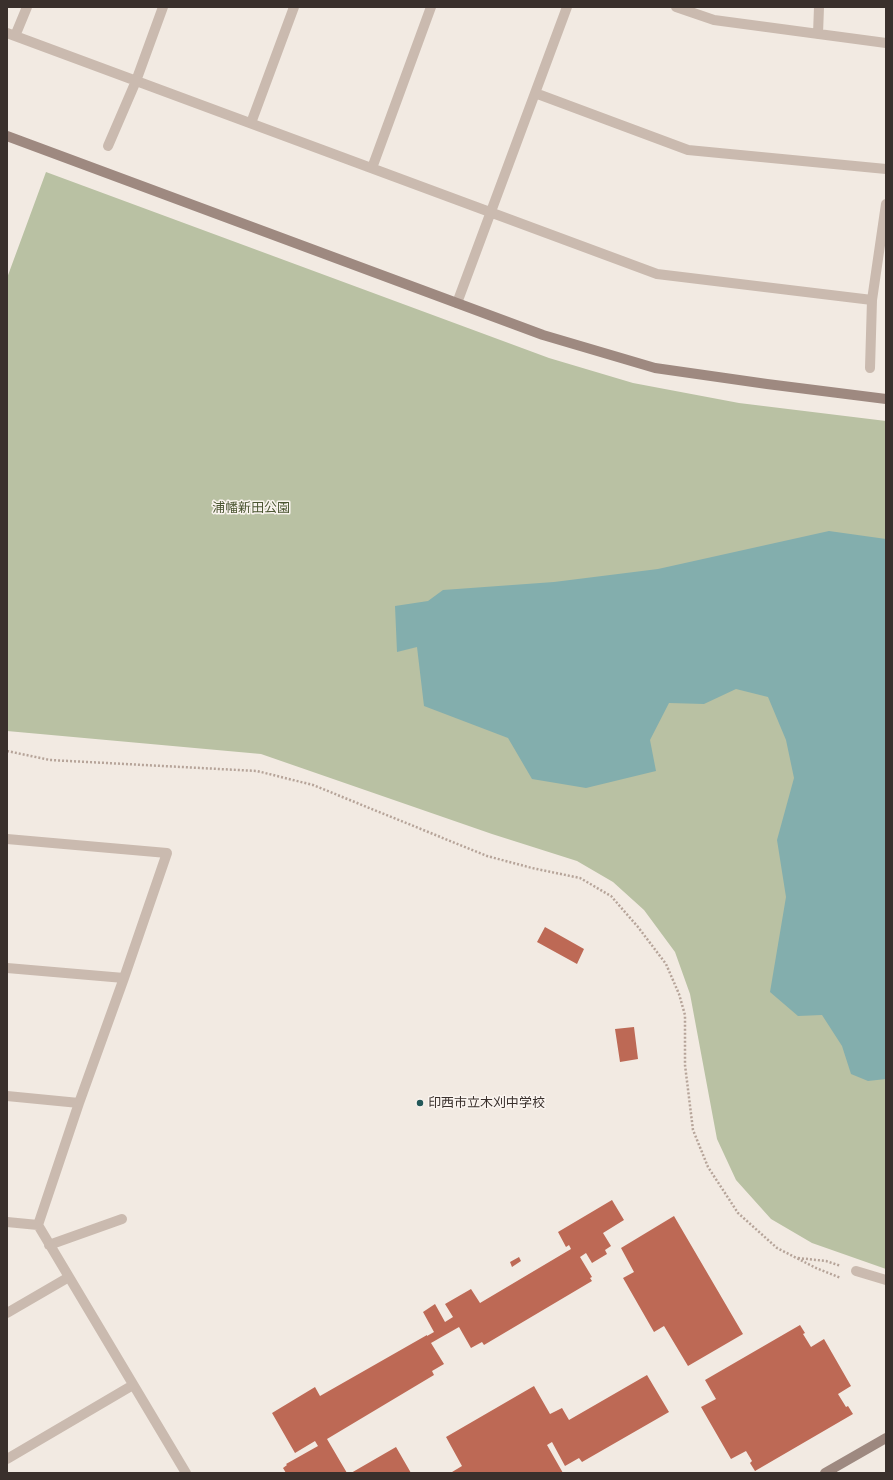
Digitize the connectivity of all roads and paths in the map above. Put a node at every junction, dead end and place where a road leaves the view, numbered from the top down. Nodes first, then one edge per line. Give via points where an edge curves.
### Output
1 (27, 7) edge
2 (163, 7) edge
3 (294, 7) edge
4 (431, 7) edge
5 (567, 7) edge
6 (676, 7) edge
7 (819, 7) edge
8 (11, 34) edge
9 (818, 34) junction
10 (886, 43) edge
11 (136, 81) junction
12 (535, 93) junction
13 (251, 123) junction
14 (7, 136) edge
15 (108, 146) dead end
16 (372, 168) junction
17 (886, 169) edge
18 (886, 204) edge
19 (491, 212) junction
20 (883, 253) edge
21 (872, 300) junction
22 (457, 303) junction
23 (870, 368) dead end
24 (886, 399) edge
25 (7, 751) edge
26 (7, 839) edge
27 (7, 968) edge
28 (124, 978) junction
29 (7, 1096) edge
30 (79, 1103) junction
31 (122, 1219) dead end
32 (7, 1222) edge
33 (38, 1225) junction
34 (49, 1245) junction
35 (797, 1258) junction
36 (856, 1271) joint
37 (69, 1277) junction
38 (845, 1279) dead end
39 (886, 1280) edge
40 (7, 1313) edge
41 (133, 1385) junction
42 (886, 1438) edge
43 (7, 1459) edge
44 (186, 1473) edge
45 (825, 1473) edge

1 - 8 street
2 - 11 street
3 - 13 street
4 - 16 street
5 - 12 street
6 - 9 street via 714,20
7 - 9 street
8 - 11 street
9 - 10 street
11 - 13 street
11 - 15 street
12 - 17 street via 688,150
12 - 19 street
13 - 16 street
14 - 22 street
16 - 19 street
18 - 20 street
19 - 21 street via 657,274
19 - 22 street
20 - 21 street
21 - 23 street
22 - 24 street via 543,335 655,368
25 - 35 path via 50,760 257,771 313,785 487,856 580,878 611,896 666,964 679,994 685,1015 685,1065 693,1130 708,1167 738,1212 777,1248
26 - 28 street via 168,853
27 - 28 street
28 - 30 street
29 - 30 street
30 - 33 street
31 - 34 street
32 - 33 street
33 - 34 street
34 - 37 street
35 - 36 path via 826,1261
35 - 38 path
36 - 39 street
37 - 40 street
37 - 41 street
41 - 43 street
41 - 44 street
42 - 45 street

